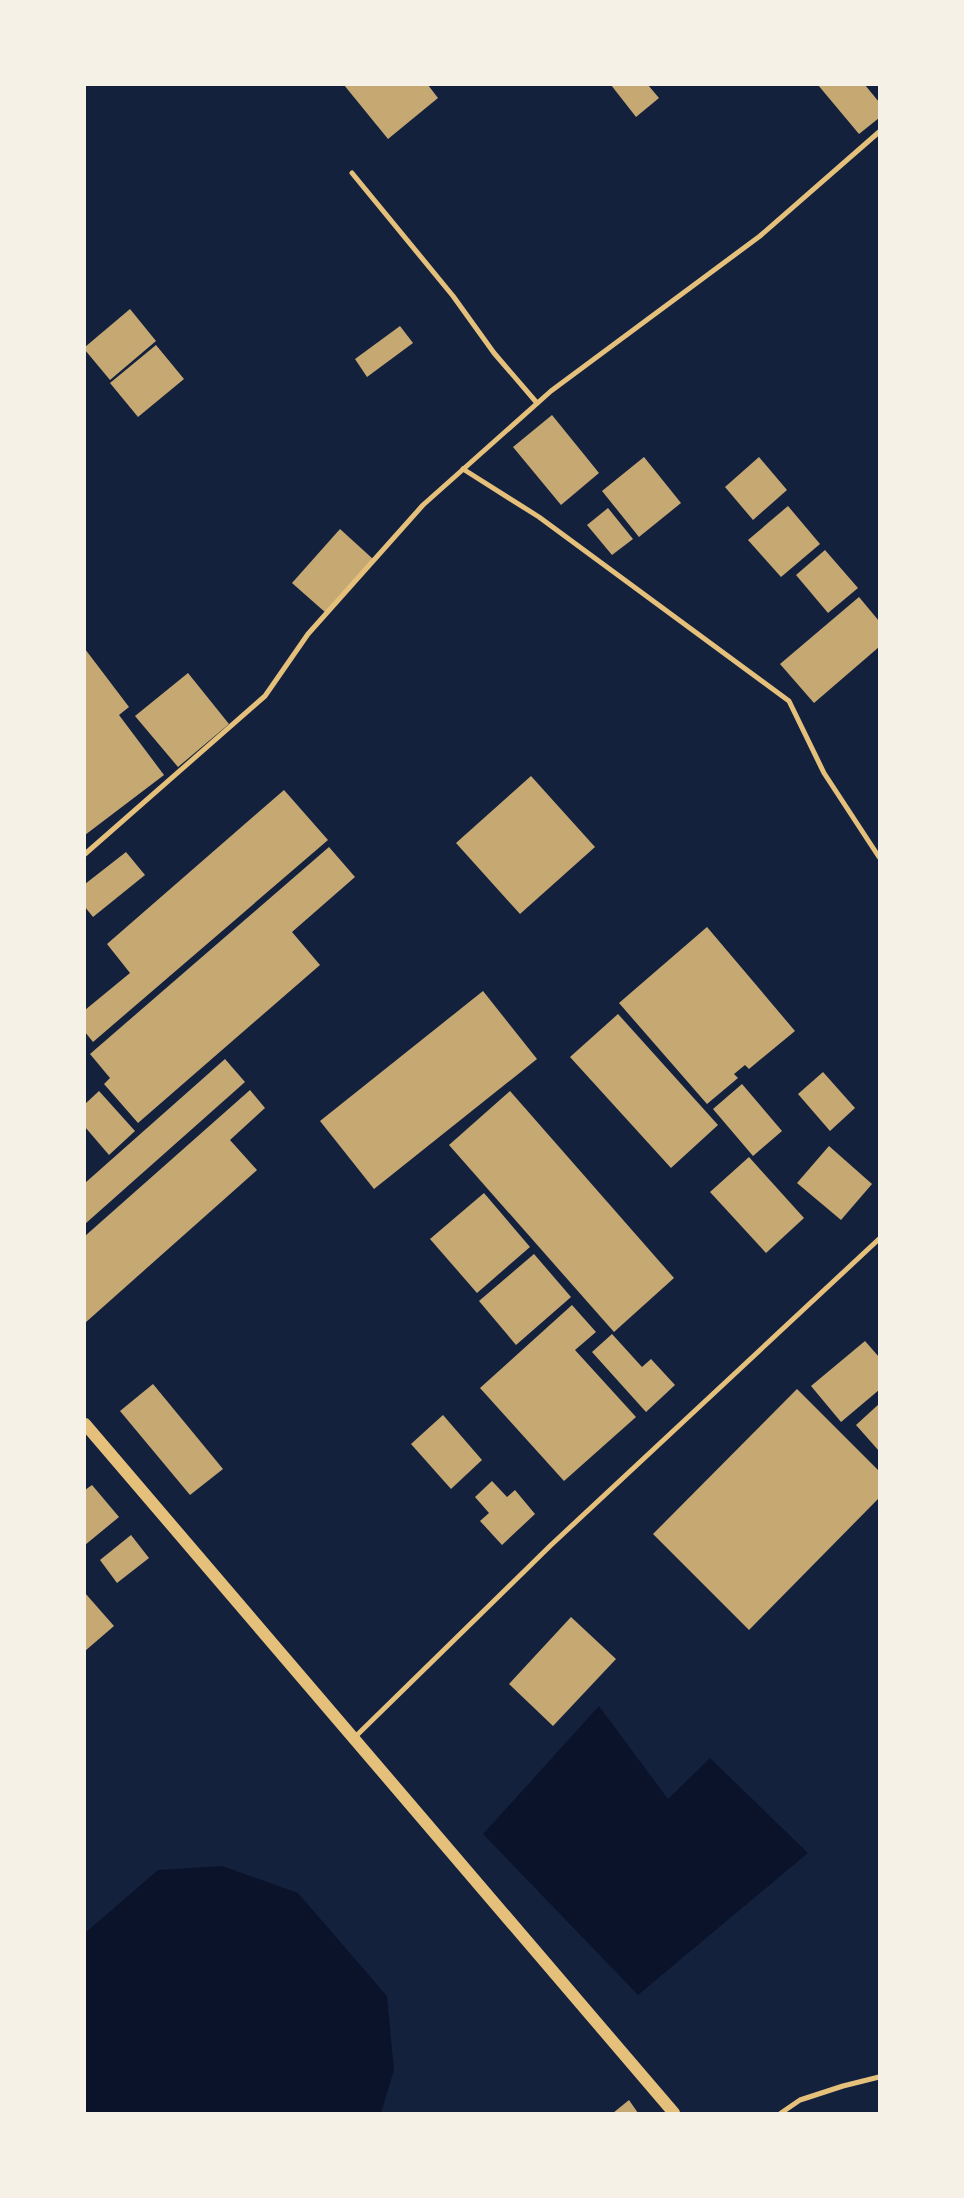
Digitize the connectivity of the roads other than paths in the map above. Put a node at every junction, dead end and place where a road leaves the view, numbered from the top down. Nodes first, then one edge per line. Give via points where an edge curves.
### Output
1 (879, 132) edge
2 (352, 173) dead end
3 (537, 403) junction
4 (463, 469) junction
5 (85, 854) edge
6 (879, 857) edge
7 (879, 1239) edge
8 (85, 1424) edge
9 (353, 1738) junction
10 (879, 2077) edge
11 (674, 2113) edge
12 (781, 2113) edge

1 - 3 street via 760,236
2 - 3 street
3 - 4 street
4 - 5 street via 423,505 308,634 265,696
4 - 6 street via 539,517 789,701 824,773
7 - 9 street via 550,1546
8 - 9 main road
9 - 11 main road
10 - 12 street via 800,2100

